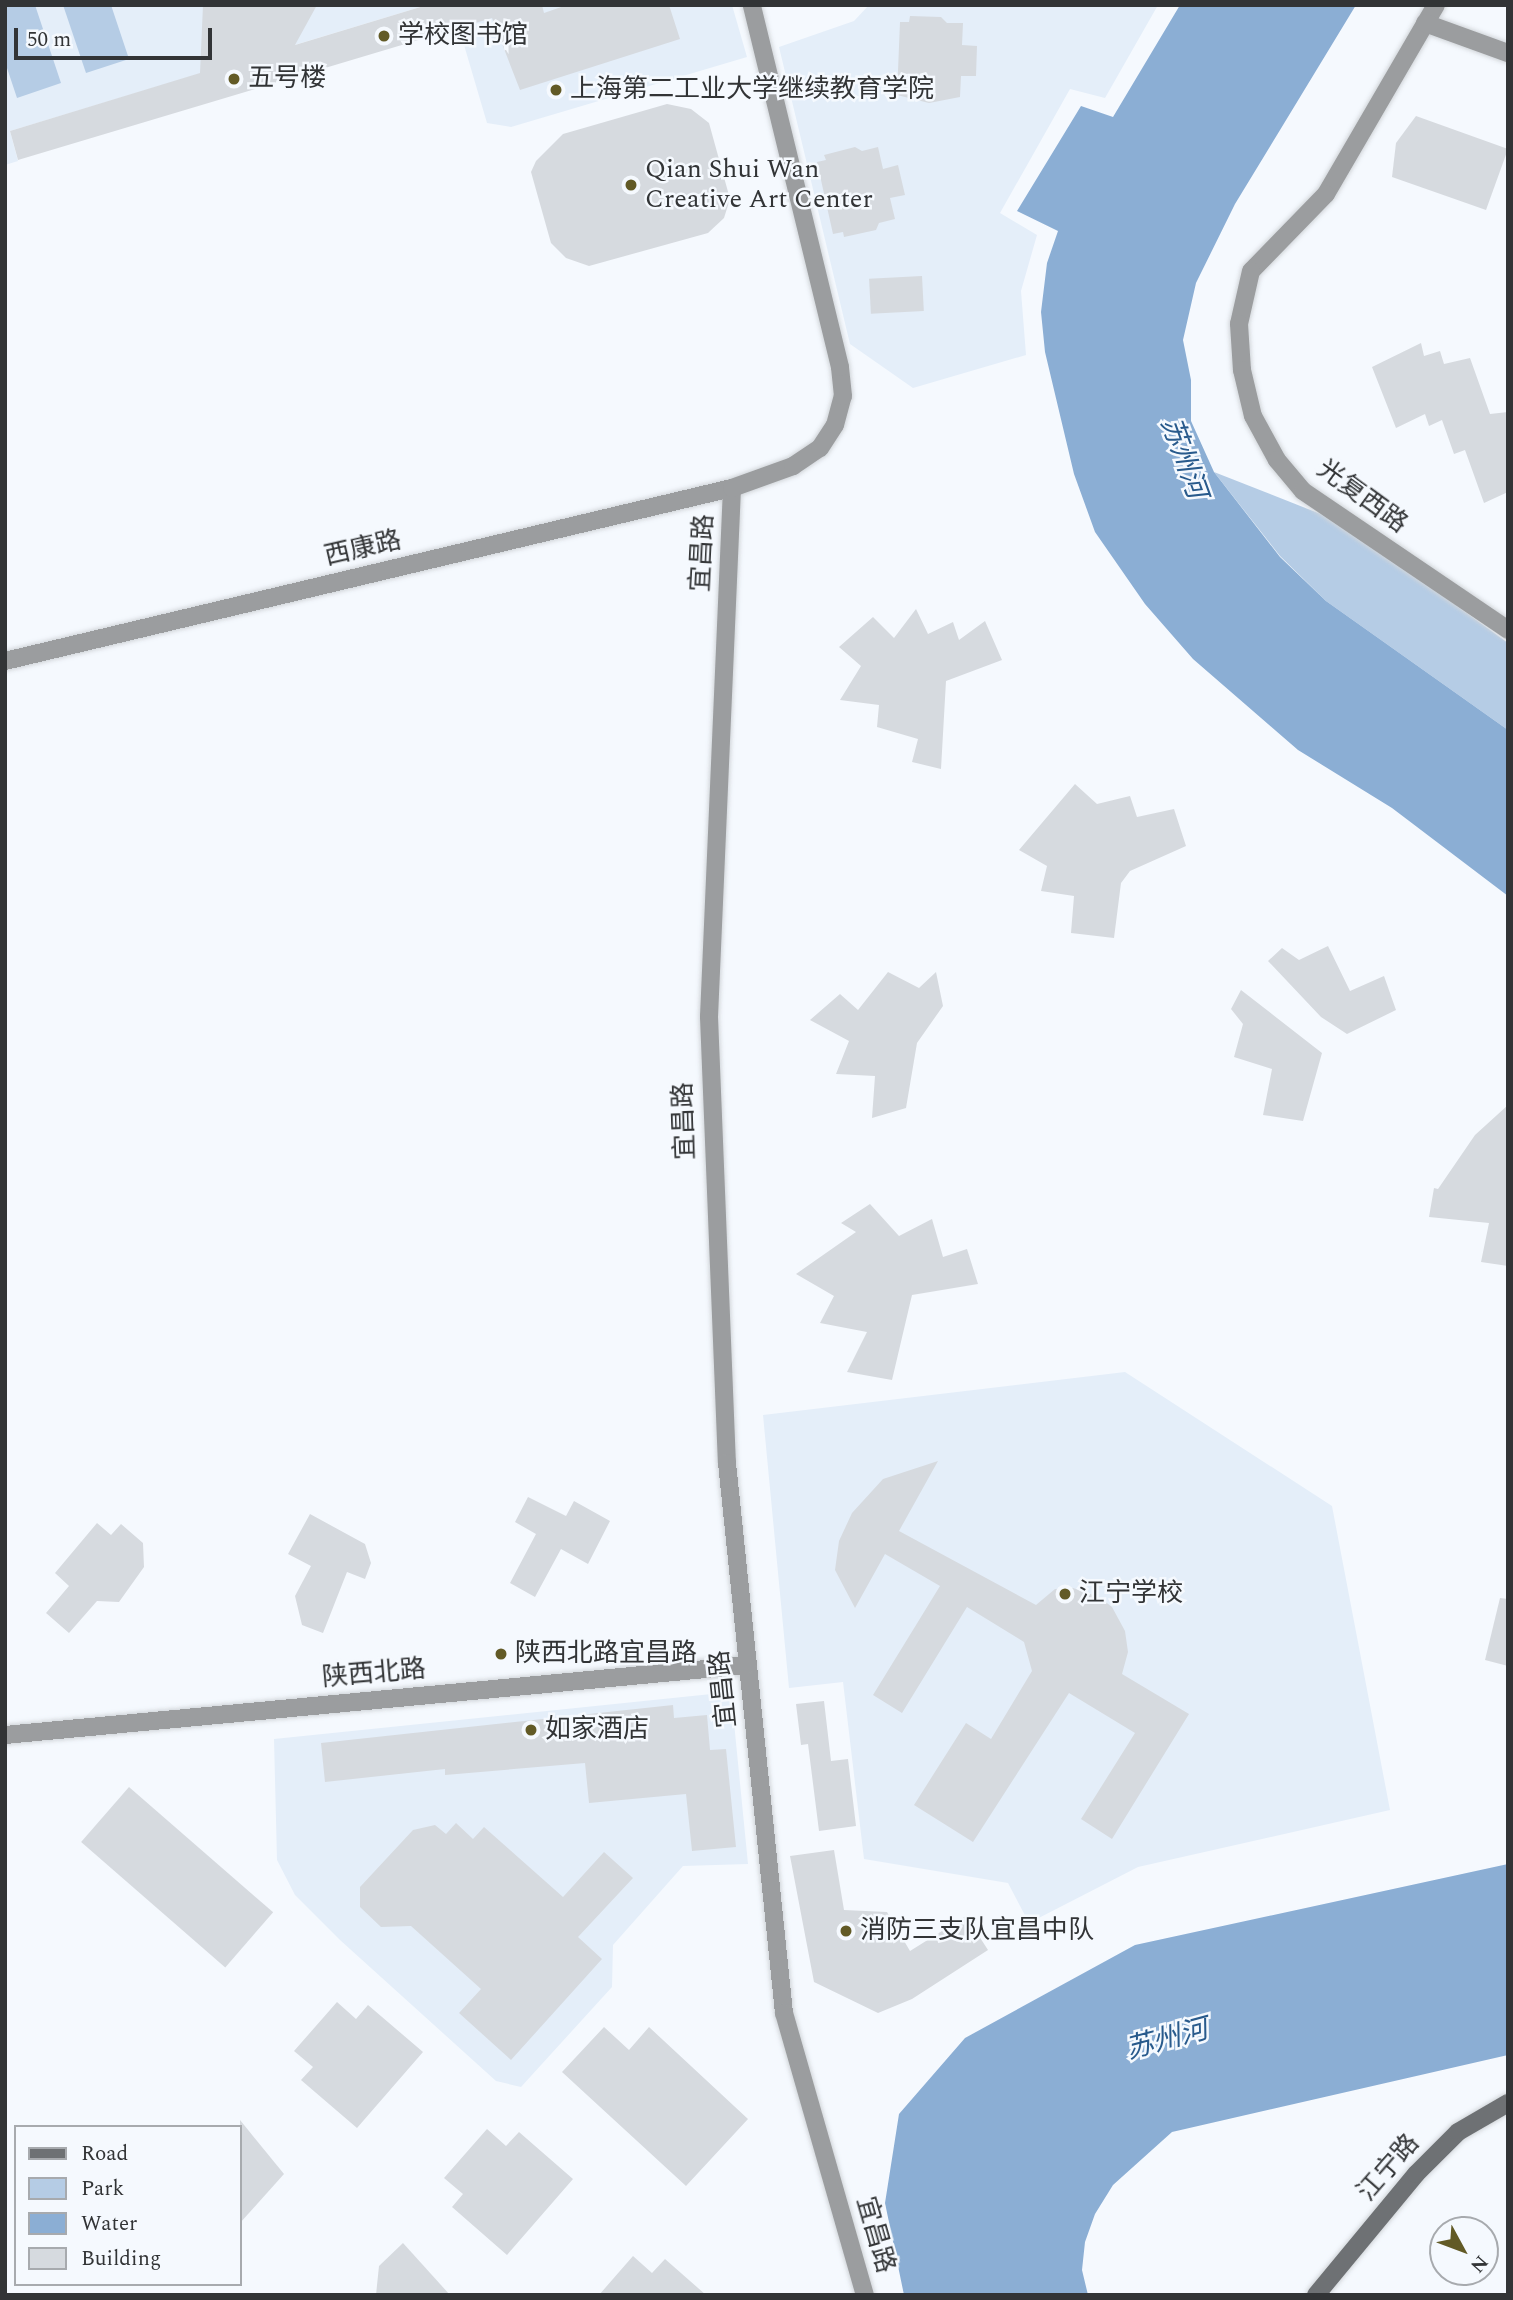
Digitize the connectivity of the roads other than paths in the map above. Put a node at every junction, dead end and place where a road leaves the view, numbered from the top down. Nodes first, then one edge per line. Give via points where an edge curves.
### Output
1 (752, 5) edge
2 (1436, 5) edge
3 (1425, 23) junction
4 (1508, 53) edge
5 (732, 488) junction
6 (1508, 630) edge
7 (5, 661) edge
8 (748, 1665) junction
9 (5, 1735) edge
10 (1508, 2104) edge
11 (865, 2295) edge
12 (1316, 2295) edge

1 - 5 street, 宜昌路 via 824,294 843,396 835,425 820,448 793,466
2 - 3 street, 光复西路
3 - 4 street
3 - 6 street, 光复西路 via 1326,194 1251,271 1239,324 1242,370 1253,416 1277,460 1303,491
5 - 7 street, 西康路
5 - 8 street, 宜昌路 via 709,1017 727,1463
8 - 9 street, 陕西北路
8 - 11 street, 宜昌路 via 785,2013
10 - 12 main road, 江宁路 via 1458,2132

